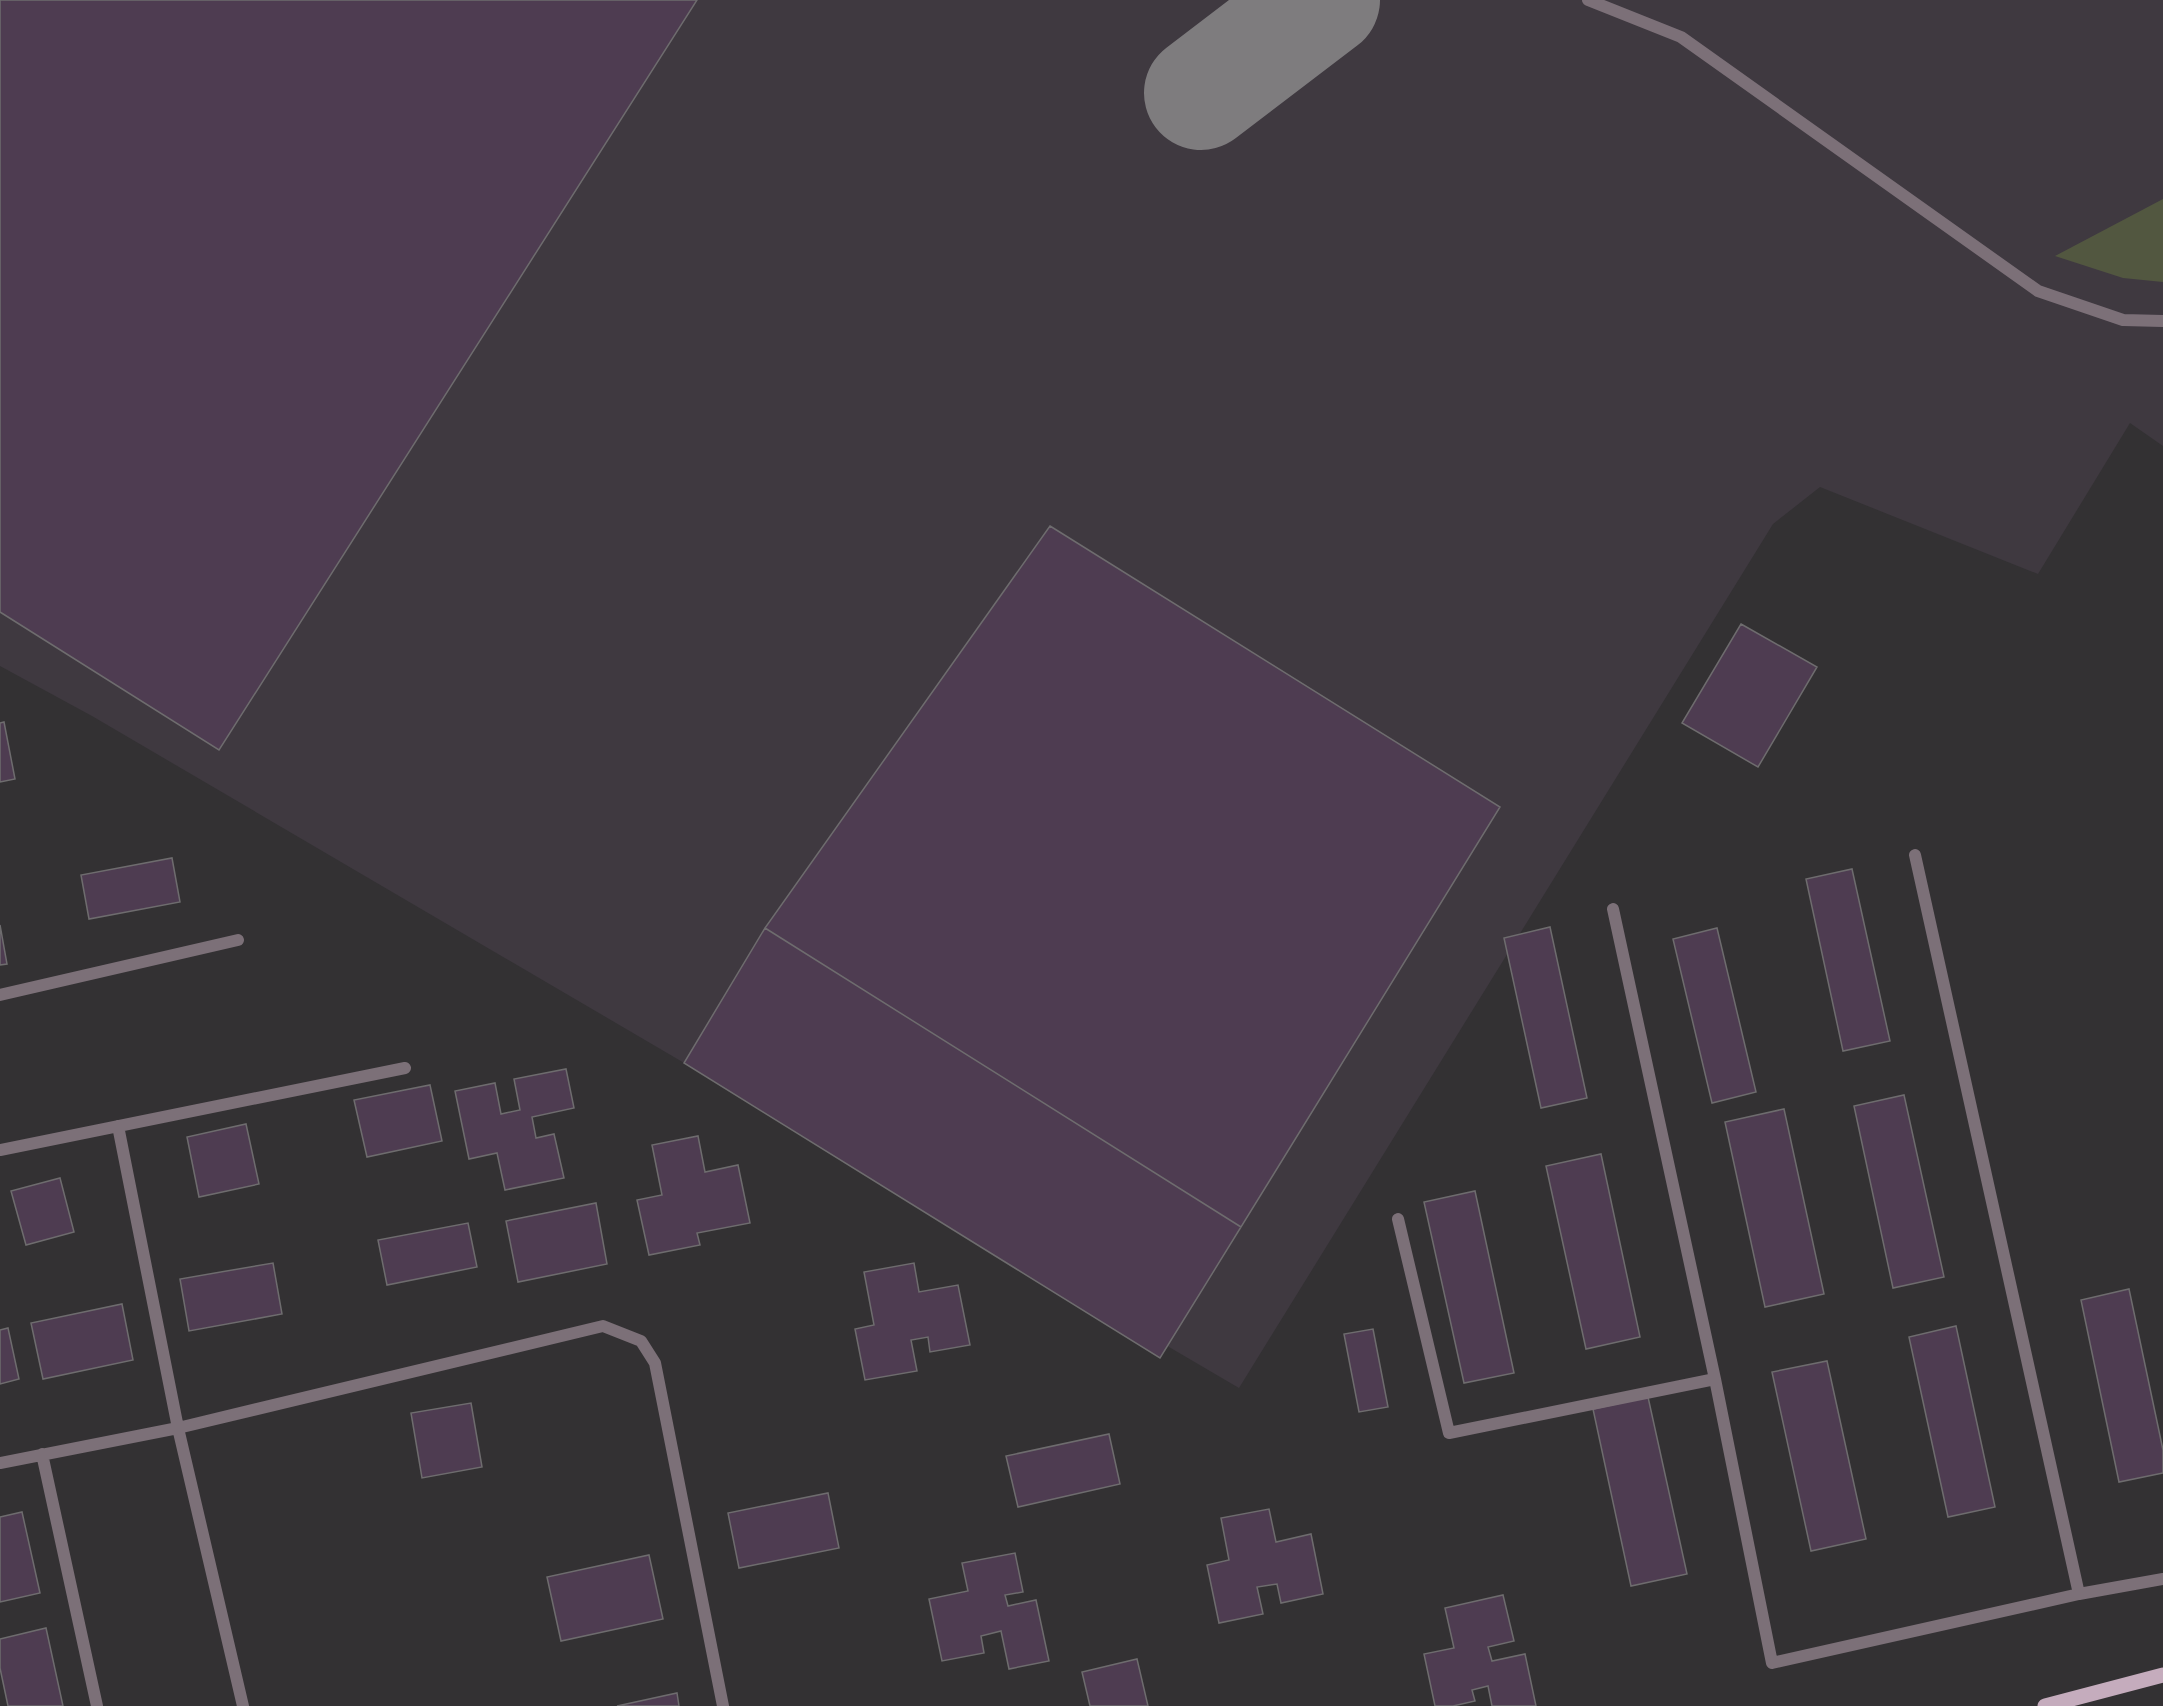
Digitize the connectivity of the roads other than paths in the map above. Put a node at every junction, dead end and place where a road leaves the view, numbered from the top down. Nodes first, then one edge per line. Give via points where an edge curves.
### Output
1 (1588, 0) edge
2 (2163, 321) edge
3 (1915, 855) dead end
4 (1613, 909) dead end
5 (238, 940) dead end
6 (0, 995) edge
7 (405, 1068) dead end
8 (118, 1126) junction
9 (0, 1150) edge
10 (1398, 1219) dead end
11 (1715, 1379) junction
12 (178, 1428) junction
13 (42, 1454) junction
14 (0, 1463) edge
15 (2163, 1579) edge
16 (2079, 1594) junction
17 (2163, 1675) edge
18 (97, 1706) edge
19 (243, 1706) edge
20 (723, 1706) edge
21 (2045, 1706) edge

1 - 2 street via 1681,37 2038,291 2123,320
3 - 16 street
4 - 11 street
5 - 6 street
7 - 8 street
8 - 9 street
8 - 12 street
10 - 11 street via 1449,1433
11 - 16 street via 1772,1663
12 - 13 street
12 - 19 street
12 - 20 street via 603,1326 641,1341 655,1363
13 - 14 street
13 - 18 street
15 - 16 street
17 - 21 main road

